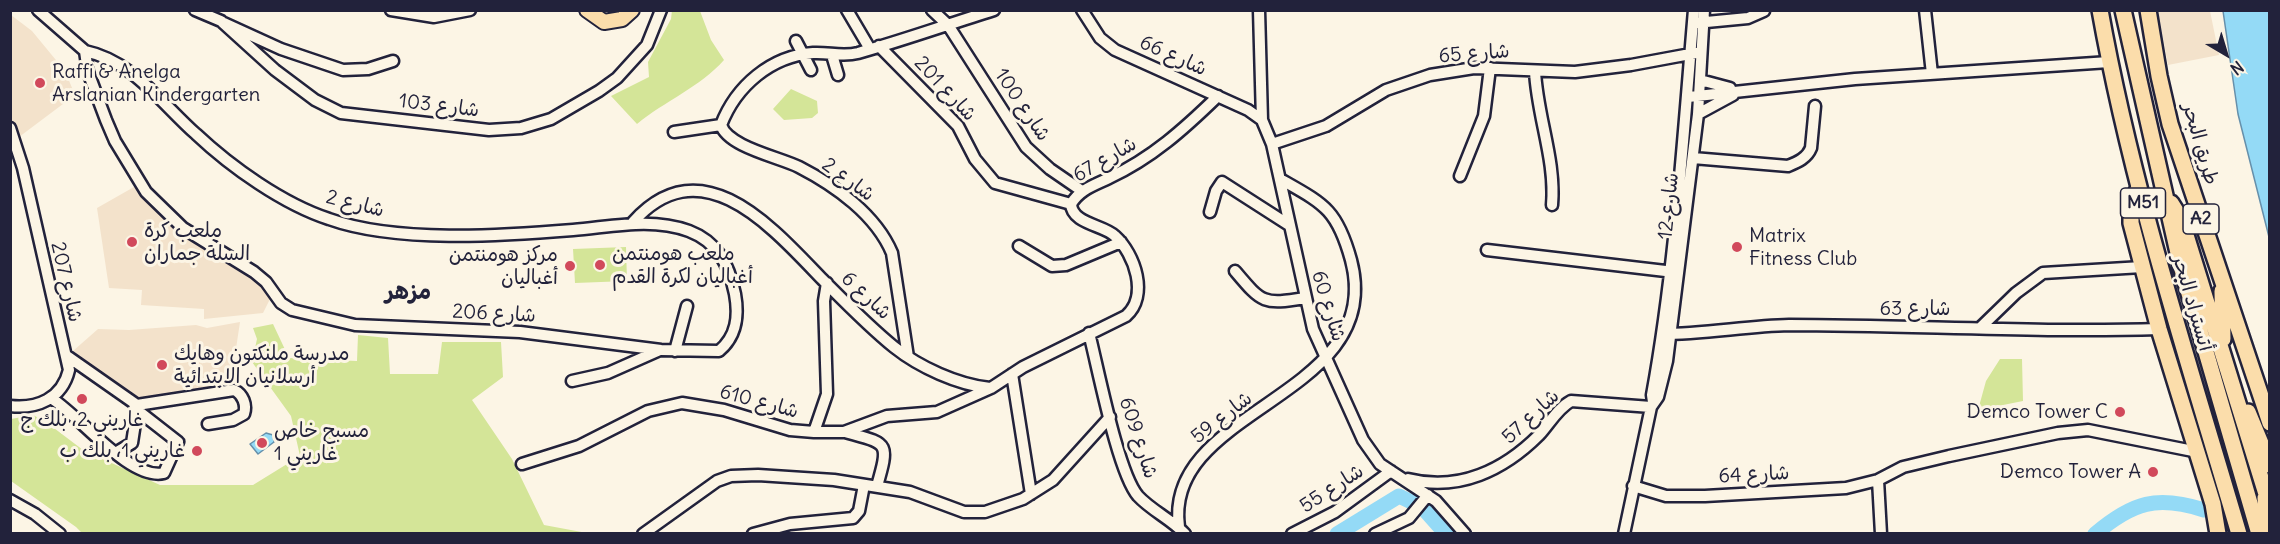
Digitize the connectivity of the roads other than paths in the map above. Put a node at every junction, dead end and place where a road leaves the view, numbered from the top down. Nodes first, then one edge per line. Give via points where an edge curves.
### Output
1 (38, 10) edge
2 (195, 10) edge
3 (391, 10) edge
4 (470, 10) edge
5 (587, 10) edge
6 (632, 10) edge
7 (661, 10) edge
8 (847, 10) edge
9 (932, 10) edge
10 (994, 10) edge
11 (1082, 10) edge
12 (1259, 10) edge
13 (1694, 10) edge
14 (1704, 10) edge
15 (1925, 10) edge
16 (2100, 10) edge
17 (2123, 10) edge
18 (2148, 10) edge
19 (1764, 11) edge
20 (221, 21) junction
21 (1698, 23) junction
22 (948, 25) junction
23 (796, 41) dead end
24 (875, 47) junction
25 (85, 51) junction
26 (1696, 52) junction
27 (803, 54) junction
28 (832, 55) junction
29 (393, 61) dead end
30 (2109, 62) junction
31 (1490, 68) junction
32 (811, 70) dead end
33 (1535, 71) junction
34 (1932, 74) junction
35 (838, 75) dead end
36 (1700, 80) junction
37 (1742, 91) junction
38 (1218, 96) junction
39 (1693, 96) junction
40 (1815, 106) dead end
41 (1698, 114) junction
42 (1262, 120) junction
43 (721, 125) junction
44 (10, 128) edge
45 (674, 132) dead end
46 (1272, 144) junction
47 (1693, 158) junction
48 (1460, 176) dead end
49 (1280, 179) junction
50 (2139, 187) junction
51 (2163, 190) junction
52 (1082, 191) junction
53 (1071, 204) junction
54 (1552, 205) dead end
55 (1210, 212) dead end
56 (633, 222) junction
57 (1289, 225) junction
58 (1122, 242) junction
59 (1019, 246) dead end
60 (1487, 250) dead end
61 (2142, 267) junction
62 (1235, 271) dead end
63 (1675, 272) junction
64 (827, 284) junction
65 (2226, 285) junction
66 (1305, 298) junction
67 (687, 306) dead end
68 (1981, 327) junction
69 (2159, 329) junction
70 (1089, 333) junction
71 (1667, 334) junction
72 (661, 350) junction
73 (675, 351) junction
74 (2223, 354) junction
75 (67, 356) junction
76 (908, 357) junction
77 (1326, 359) junction
78 (1012, 374) junction
79 (572, 381) dead end
80 (2223, 385) junction
81 (991, 388) junction
82 (51, 399) junction
83 (1652, 405) junction
84 (10, 406) edge
85 (136, 407) junction
86 (1110, 417) junction
87 (2270, 423) edge
88 (208, 424) dead end
89 (814, 432) junction
90 (844, 432) junction
91 (117, 452) junction
92 (2198, 452) junction
93 (522, 464) dead end
94 (2265, 471) edge
95 (1397, 475) junction
96 (1878, 480) junction
97 (1444, 482) junction
98 (864, 485) junction
99 (877, 486) junction
100 (1633, 486) junction
101 (1031, 494) junction
102 (10, 500) edge
103 (1426, 502) junction
104 (2213, 504) junction
105 (2270, 507) edge
106 (1182, 530) edge
107 (60, 534) edge
108 (643, 534) edge
109 (753, 534) edge
110 (1292, 534) edge
111 (1306, 534) edge
112 (1375, 534) edge
113 (1465, 534) edge
114 (1624, 534) edge
115 (1881, 534) edge
116 (2218, 534) edge
117 (2223, 534) edge
118 (2239, 534) edge
119 (2259, 534) edge
120 (2268, 534) edge

1 - 25 street
2 - 20 street, شارع 103
3 - 4 street via 435,17
5 - 6 main road via 604,22 622,19
7 - 20 street, شارع 103 via 647,45 617,78 599,91 551,119 521,128 489,130 340,113 275,70
8 - 24 street, شارع 201
9 - 22 street, شارع 100
10 - 22 street
11 - 38 street, شارع 66 via 1109,46
12 - 42 street
13 - 21 street, شارع 12
14 - 21 street, شارع 12
15 - 34 street
16 - 30 highway, أتستراد البحر / M51
17 - 51 highway, أتستراد البحر / M51
18 - 65 highway, طريق البحر / A2 via 2170,124
19 - 21 street via 1748,18
20 - 29 street via 281,49 343,70 368,69
21 - 26 street, شارع 12
22 - 24 street
22 - 52 street, شارع 100 via 1026,147
23 - 27 street
24 - 28 street
24 - 53 street, شارع 201 via 958,126 975,159 995,183
25 - 56 street, شارع 2 via 104,55 140,79 239,170 327,219 363,229 465,236
25 - 72 street, شارع 206 via 88,72 111,130 146,192 183,228 254,272 292,310 355,325 520,332
26 - 33 street, شارع 65 via 1598,70
26 - 36 street, شارع 12
26 - 39 street, شارع 12
27 - 28 street
27 - 32 street
27 - 43 street via 769,65 757,74 731,103
28 - 35 street
30 - 34 street
30 - 50 highway, أتستراد البحر / M51
31 - 33 street, شارع 65
31 - 46 street, شارع 65 via 1455,70 1398,85 1365,100 1326,126
31 - 48 street via 1485,112
33 - 54 street via 1540,120 1554,183
34 - 37 street
36 - 37 street
36 - 39 street, شارع 12
37 - 39 street
37 - 41 street
38 - 42 street, شارع 66
38 - 52 street, شارع 67 via 1150,156
39 - 41 street, شارع 12
39 - 63 street, شارع 12
40 - 47 street via 1811,148 1788,166
41 - 47 street, شارع 12
42 - 46 street, شارع 60
43 - 45 street
43 - 76 street, شارع 2 via 729,137 800,168 870,217 892,253
44 - 75 street, شارع 207
46 - 49 street, شارع 60
47 - 63 street, شارع 12
49 - 57 street, شارع 60
49 - 77 street, شارع 59 via 1326,207 1343,233 1353,270 1355,297 1349,324
50 - 61 highway via 2131,215
50 - 118 highway, أتستراد البحر / M51
51 - 74 highway via 2181,219
51 - 80 highway, أتستراد البحر / M51 via 2181,266
52 - 53 street, شارع 67
53 - 58 street, شارع 67 via 1077,215
55 - 57 street via 1222,182
56 - 64 street, شارع 6 via 655,201 668,195 689,191 719,195 758,217
56 - 73 street, شارع 206 via 688,231 707,241 723,258 731,275 738,309 727,344 719,351
57 - 66 street, شارع 60
58 - 59 street via 1066,265 1052,266
58 - 70 street via 1138,283 1137,302 1126,316
60 - 63 street
61 - 68 street via 2043,273 2016,292
61 - 69 highway
62 - 66 street via 1264,300
63 - 71 street, شارع 12
64 - 76 street, شارع 6
64 - 89 street via 827,393
65 - 74 highway via 2222,288
65 - 87 highway, طريق البحر / A2
66 - 77 street, شارع 60
67 - 73 street
68 - 69 street, شارع 63
68 - 71 street, شارع 63 via 1791,325
69 - 92 highway
70 - 78 street
70 - 86 street, شارع 609
71 - 83 street, شارع 12
72 - 73 street, شارع 206
72 - 79 street via 608,373
74 - 80 highway
75 - 82 street via 68,374
75 - 85 street
76 - 81 street, شارع 6 via 938,372
77 - 95 street, شارع 60 via 1363,440 1380,464
77 - 106 street, شارع 59 via 1198,459 1180,491
78 - 81 street
78 - 101 street
80 - 94 highway via 2250,416
80 - 119 highway, أتستراد البحر / M51
81 - 90 street, شارع 610 via 937,412 887,416
82 - 84 street via 36,406
82 - 91 street
83 - 97 street, شارع 57 via 1571,401 1509,461 1478,476
83 - 100 street, شارع 12
85 - 88 street via 234,390 238,393 245,403 244,414
85 - 91 street via 132,443
85 - 91 street via 178,442 164,473 154,475
86 - 101 street via 1064,471
86 - 106 street, شارع 609 via 1134,490
89 - 90 street, شارع 610
89 - 93 street, شارع 610 via 790,430 724,410 682,403 648,411 579,446
90 - 99 street via 878,442 885,449
92 - 96 street, شارع 64 via 2084,430 1903,467
92 - 104 highway
94 - 105 highway
94 - 120 highway
95 - 97 street, شارع 57
95 - 103 street
95 - 110 street, شارع 55
95 - 111 street via 1358,504
96 - 100 street, شارع 64 via 1846,488 1705,496 1666,496
96 - 115 street
97 - 103 street
98 - 99 street
98 - 108 street via 794,476 731,476
98 - 109 street via 859,511 853,518 790,524
99 - 101 street via 909,492 974,514
100 - 114 street, شارع 12
102 - 107 street
103 - 112 street via 1409,518
103 - 113 street
104 - 116 highway
104 - 117 highway

